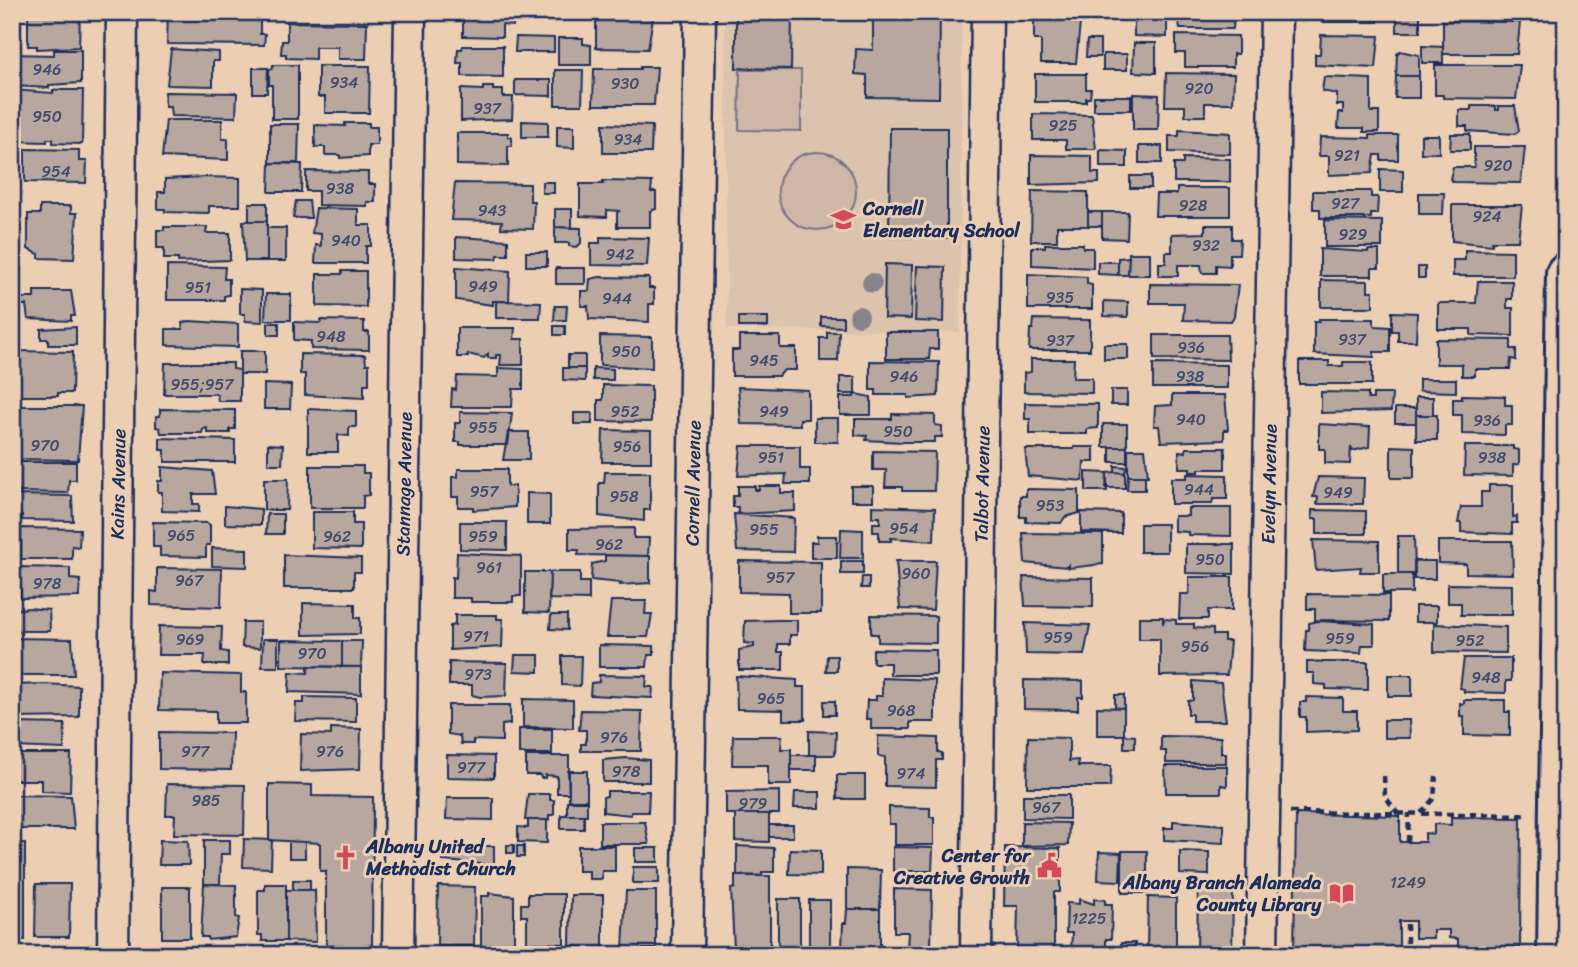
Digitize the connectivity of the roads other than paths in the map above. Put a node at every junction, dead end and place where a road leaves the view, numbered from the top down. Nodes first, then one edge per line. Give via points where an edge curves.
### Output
1 (122, 12) edge
2 (410, 12) edge
3 (700, 12) edge
4 (987, 12) edge
5 (1276, 12) edge
6 (1566, 273) edge
7 (113, 954) edge
8 (398, 955) edge
9 (687, 955) edge
10 (976, 955) edge
11 (1262, 955) edge
12 (1557, 955) edge

1 - 7 street, Kains Avenue
2 - 8 street, Stannage Avenue
3 - 9 street, Cornell Avenue
4 - 10 street, Talbot Avenue
5 - 11 street, Evelyn Avenue
6 - 12 street

